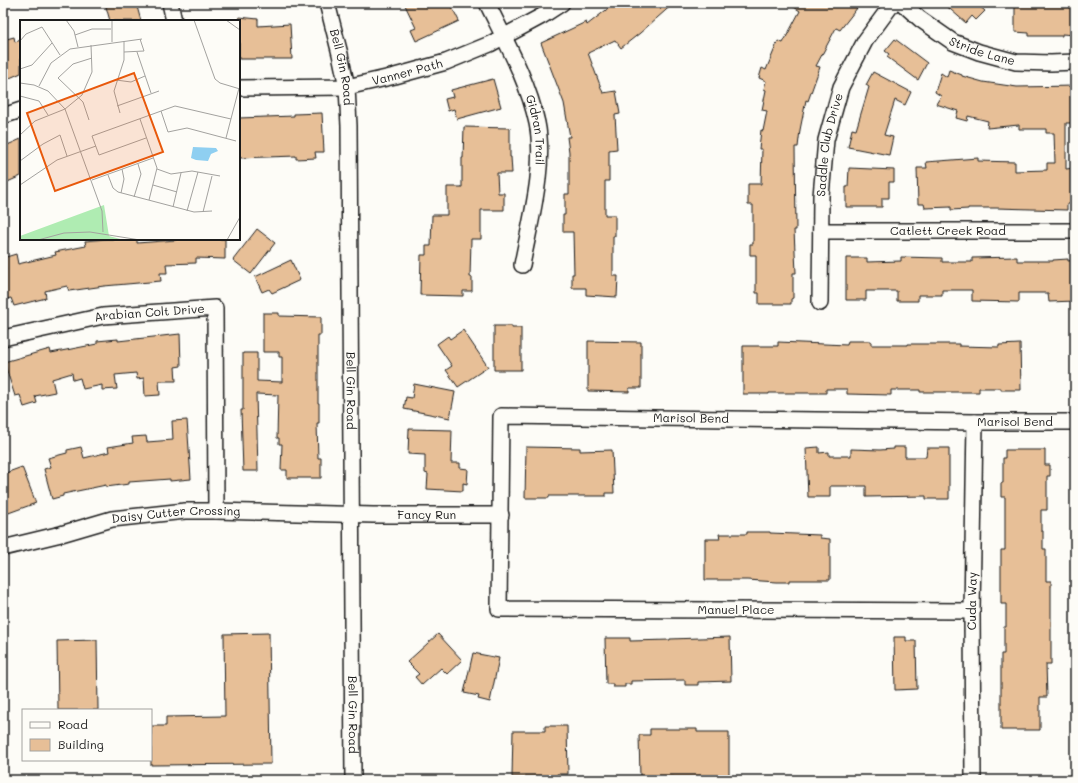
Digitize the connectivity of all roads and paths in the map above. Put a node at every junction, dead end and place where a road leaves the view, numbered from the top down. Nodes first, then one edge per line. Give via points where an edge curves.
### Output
1 (170, 3) edge
2 (327, 3) edge
3 (487, 3) edge
4 (562, 3) edge
5 (894, 3) edge
6 (902, 3) edge
7 (174, 20) edge
8 (503, 37) junction
9 (1075, 62) edge
10 (347, 87) junction
11 (240, 88) edge
12 (20, 110) edge
13 (3, 116) edge
14 (821, 231) junction
15 (1075, 231) edge
16 (522, 265) dead end
17 (820, 303) dead end
18 (3, 338) edge
19 (975, 422) junction
20 (1075, 422) edge
21 (216, 511) junction
22 (352, 514) junction
23 (501, 515) junction
24 (3, 548) edge
25 (499, 609) joint
26 (972, 611) junction
27 (353, 780) edge
28 (973, 780) edge

1 - 7 street
2 - 10 street, Bell Gin Road
3 - 8 street, Gidran Trail
4 - 8 street, Vanner Path
5 - 14 street, Saddle Club Drive via 865,41 840,87 826,140
6 - 9 street, Stride Lane via 953,42 978,52 1016,62
8 - 10 street, Vanner Path via 446,62
8 - 16 street, Gidran Trail via 528,90 537,124 540,155
10 - 11 street, Vanner Path
10 - 22 street, Bell Gin Road
12 - 13 street
14 - 15 street, Catlett Creek Road
14 - 17 street, Saddle Club Drive
18 - 21 street, Arabian Colt Drive via 103,316 215,308
19 - 20 street, Marisol Bend
19 - 23 street, Marisol Bend via 501,416
19 - 26 street, Cuda Way
21 - 22 street, Daisy Cutter Crossing
21 - 24 street, Daisy Cutter Crossing via 185,511 112,519
22 - 23 street, Fancy Run
22 - 27 street, Bell Gin Road
23 - 25 street, Marisol Bend
25 - 26 street, Manuel Place
26 - 28 street, Cuda Way

